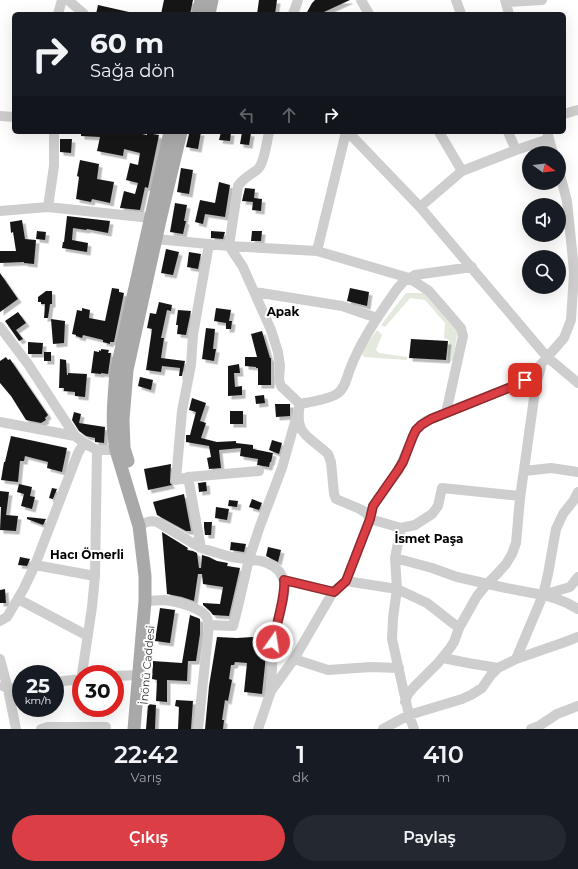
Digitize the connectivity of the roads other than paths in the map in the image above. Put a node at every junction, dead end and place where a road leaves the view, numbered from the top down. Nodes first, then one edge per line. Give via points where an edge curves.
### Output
1 (62, 0) edge
2 (68, 0) edge
3 (201, 0) edge
4 (212, 0) edge
5 (298, 0) edge
6 (361, 0) edge
7 (456, 0) edge
8 (542, 0) edge
9 (505, 1) edge
10 (59, 12) edge
11 (82, 12) edge
12 (198, 12) edge
13 (209, 12) edge
14 (294, 12) edge
15 (368, 12) edge
16 (460, 12) edge
17 (509, 12) edge
18 (578, 110) edge
19 (566, 113) edge
20 (0, 116) edge
21 (12, 117) edge
22 (54, 134) edge
23 (173, 134) edge
24 (269, 134) edge
25 (346, 134) edge
26 (349, 134) edge
27 (440, 134) edge
28 (509, 134) edge
29 (548, 135) edge
30 (551, 146) edge
31 (516, 150) junction
32 (462, 171) junction
33 (564, 190) edge
34 (48, 207) junction
35 (420, 207) junction
36 (0, 211) edge
37 (155, 219) junction
38 (151, 239) junction
39 (209, 244) junction
40 (229, 246) junction
41 (317, 251) junction
42 (576, 262) edge
43 (472, 267) junction
44 (409, 278) junction
45 (255, 292) junction
46 (377, 318) junction
47 (578, 326) edge
48 (0, 327) edge
49 (564, 338) junction
50 (547, 357) junction
51 (578, 384) edge
52 (300, 404) junction
53 (446, 413) junction
54 (0, 422) edge
55 (75, 436) junction
56 (84, 444) junction
57 (97, 450) junction
58 (116, 450) junction
59 (259, 471) dead end
60 (524, 471) junction
61 (578, 472) edge
62 (188, 477) junction
63 (578, 492) edge
64 (520, 496) junction
65 (370, 519) junction
66 (142, 524) junction
67 (401, 528) junction
68 (201, 548) junction
69 (395, 558) junction
70 (249, 559) junction
71 (35, 565) junction
72 (95, 576) junction
73 (578, 577) edge
74 (284, 580) junction
75 (346, 581) junction
76 (487, 584) junction
77 (397, 589) junction
78 (334, 592) junction
79 (543, 595) junction
80 (18, 599) junction
81 (149, 601) junction
82 (578, 609) edge
83 (0, 621) edge
84 (209, 625) junction
85 (459, 628) junction
86 (88, 636) junction
87 (578, 637) edge
88 (443, 658) junction
89 (0, 659) edge
90 (294, 659) junction
91 (516, 659) junction
92 (83, 665) edge
93 (398, 668) junction
94 (498, 668) junction
95 (138, 675) junction
96 (124, 676) edge
97 (4, 686) edge
98 (271, 691) junction
99 (405, 702) junction
100 (578, 706) edge
101 (408, 715) junction
102 (106, 727) dead end
103 (537, 728) edge
104 (16, 729) edge
105 (40, 729) edge
106 (134, 729) edge
107 (143, 729) edge
108 (198, 729) edge
109 (258, 729) edge
110 (383, 729) edge
111 (414, 729) edge

1 - 10 street
2 - 11 street
3 - 12 main road
4 - 13 main road
5 - 14 street
6 - 15 street
7 - 16 street
8 - 9 street
9 - 17 street
18 - 19 street
20 - 21 street
22 - 34 street via 54,166
23 - 37 main road
24 - 40 street via 262,163 238,186
25 - 41 street
26 - 35 street
27 - 32 street
28 - 31 street
29 - 30 street
29 - 31 street
31 - 32 street
32 - 35 street
33 - 42 street
34 - 36 street
34 - 37 street
35 - 43 street
37 - 38 main road
38 - 39 street
38 - 58 main road via 116,372 113,409
38 - 66 main road via 127,370 123,420 124,448
39 - 40 street
39 - 62 street via 182,411 176,480
40 - 41 street
40 - 45 street
41 - 44 street
42 - 49 street via 571,320
43 - 44 street
43 - 50 street
44 - 46 street via 397,289
44 - 53 street via 429,291 461,328 463,336
45 - 46 street via 342,306
45 - 52 street via 278,352 281,386
46 - 52 street via 363,341 343,389 333,396
47 - 49 street
48 - 55 street via 28,364
49 - 50 street
50 - 51 street
50 - 53 street via 530,377 521,383
50 - 60 street via 539,370 536,384
52 - 65 street via 300,429 330,457 336,498 360,509
52 - 70 street via 282,468
53 - 65 street via 426,421 416,430 403,462 373,506
54 - 55 street
55 - 56 street
56 - 57 street
56 - 71 street via 78,453
57 - 58 street
57 - 72 street
58 - 66 main road
59 - 62 street
60 - 61 street via 550,468
60 - 64 street
62 - 68 street
63 - 79 street via 556,529
64 - 67 street via 442,488 438,506 432,514 415,526
64 - 76 street via 514,549 506,564
65 - 67 street
65 - 75 street
66 - 68 street via 157,522
66 - 81 main road via 148,529 153,574
67 - 69 street
68 - 70 street via 231,557
69 - 76 street
69 - 77 street
70 - 74 street via 273,566 280,571
70 - 84 street via 233,626
71 - 72 street
71 - 80 street
72 - 86 street
73 - 79 street via 570,587
74 - 78 street
74 - 98 street via 284,595 273,642
75 - 77 street
75 - 78 street
76 - 79 street
76 - 85 street
77 - 85 street via 427,603
77 - 93 street via 392,639
78 - 90 street
79 - 82 street
79 - 91 street
80 - 83 street via 7,617
80 - 86 street
81 - 84 street via 172,601 196,609 206,616
81 - 95 main road, İnönü Caddesi
81 - 107 main road, İnönü Caddesi
84 - 108 street
85 - 88 street via 454,642
86 - 92 street
87 - 91 street
88 - 94 street
88 - 99 street via 414,686
89 - 97 street
90 - 93 street via 328,670
90 - 98 street
91 - 94 street
93 - 99 street
94 - 101 street via 482,688 471,695
95 - 96 street
95 - 106 main road, İnönü Caddesi
97 - 104 street
98 - 109 street
99 - 101 street
100 - 103 street via 557,714
101 - 110 street
101 - 111 street
102 - 105 street

